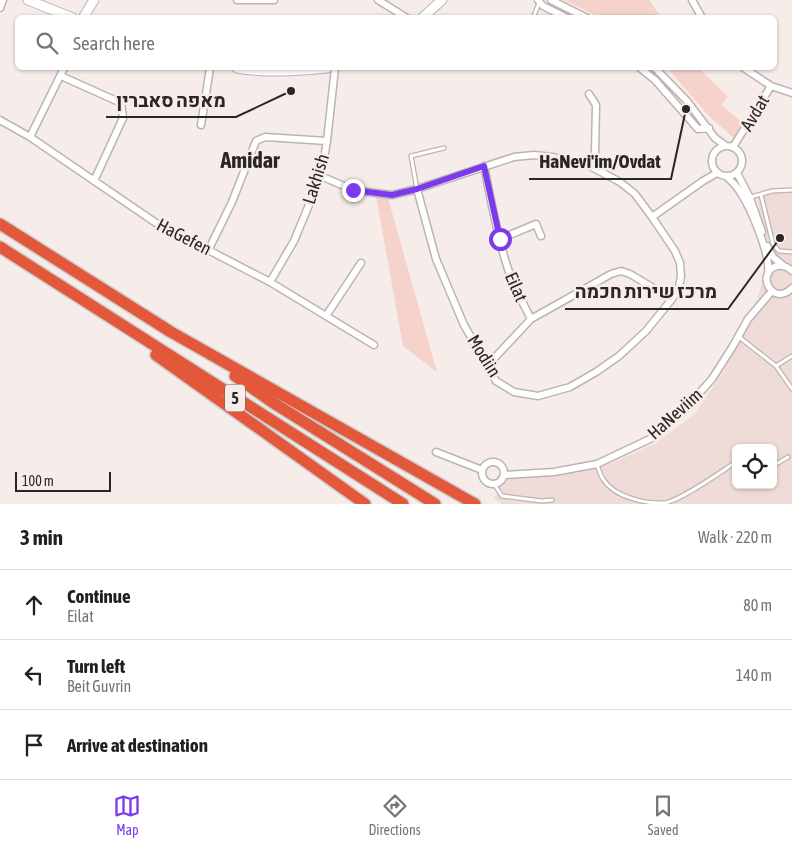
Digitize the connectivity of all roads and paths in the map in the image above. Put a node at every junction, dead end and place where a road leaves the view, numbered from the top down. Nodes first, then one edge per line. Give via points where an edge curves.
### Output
1 (3, 0) edge
2 (28, 0) edge
3 (94, 0) edge
4 (239, 0) edge
5 (274, 0) edge
6 (378, 0) edge
7 (442, 0) edge
8 (551, 0) edge
9 (692, 0) edge
10 (538, 1) edge
11 (0, 8) edge
12 (66, 15) edge
13 (85, 15) edge
14 (402, 15) edge
15 (425, 15) edge
16 (535, 15) edge
17 (561, 15) edge
18 (581, 15) edge
19 (700, 15) edge
20 (63, 70) edge
21 (210, 70) edge
22 (253, 70) edge
23 (310, 70) edge
24 (335, 70) edge
25 (642, 70) edge
26 (656, 70) edge
27 (747, 70) edge
28 (61, 76) junction
29 (771, 86) junction
30 (792, 93) edge
31 (588, 94) dead end
32 (0, 120) edge
33 (201, 125) dead end
34 (709, 128) junction
35 (30, 137) junction
36 (715, 138) junction
37 (327, 141) junction
38 (444, 148) dead end
39 (732, 148) junction
40 (716, 152) junction
41 (712, 164) junction
42 (484, 166) junction
43 (590, 166) junction
44 (717, 173) junction
45 (737, 173) junction
46 (321, 176) junction
47 (727, 177) junction
48 (94, 181) junction
49 (703, 181) junction
50 (417, 189) junction
51 (792, 190) edge
52 (760, 195) junction
53 (750, 198) junction
54 (652, 217) junction
55 (0, 224) edge
56 (540, 236) dead end
57 (500, 239) junction
58 (0, 247) edge
59 (209, 249) junction
60 (792, 252) edge
61 (361, 263) dead end
62 (789, 268) edge
63 (768, 274) junction
64 (270, 282) junction
65 (792, 288) edge
66 (68, 291) junction
67 (772, 291) junction
68 (672, 299) junction
69 (326, 316) junction
70 (531, 319) junction
71 (171, 332) junction
72 (738, 337) junction
73 (374, 345) dead end
74 (792, 356) edge
75 (487, 366) junction
76 (776, 366) junction
77 (792, 390) edge
78 (436, 452) dead end
79 (788, 457) dead end
80 (597, 464) junction
81 (777, 464) edge
82 (732, 465) edge
83 (482, 470) junction
84 (504, 475) junction
85 (326, 476) junction
86 (494, 484) junction
87 (552, 500) dead end
88 (636, 502) edge
89 (360, 504) edge
90 (365, 504) edge
91 (403, 504) edge
92 (435, 504) edge
93 (475, 504) edge

1 - 11 street
2 - 12 street
3 - 13 street
4 - 5 street
6 - 14 street
7 - 15 street
8 - 18 street
9 - 19 street
10 - 16 lane
10 - 17 street
20 - 28 street
21 - 33 street
22 - 23 street
24 - 37 street, Lakhish
25 - 34 street via 698,129
26 - 34 street
27 - 29 street
28 - 35 street
28 - 48 street via 121,103 123,118
29 - 30 street
29 - 39 street, Avdat
31 - 43 street via 596,105 595,155
32 - 35 street, HaGefen
34 - 36 street
35 - 48 street, HaGefen
36 - 39 street
36 - 40 street
37 - 46 street, Lakhish
37 - 59 street via 265,137 256,141
38 - 50 lane via 411,156
39 - 40 street
39 - 45 street via 741,154 742,164
40 - 41 street
41 - 44 street
41 - 49 street
42 - 43 street, Modiin via 514,157 534,156
42 - 50 street, Modiin
42 - 57 street, Eilat
43 - 54 street, Modiin via 635,194
44 - 47 street
44 - 49 street
45 - 47 street
45 - 53 street
46 - 50 street, Modiin via 353,190 392,195
46 - 64 street, Lakhish via 294,241
47 - 63 street via 740,190 756,226 769,266
48 - 59 street, HaGefen via 156,223
49 - 54 street
50 - 75 street, Modiin via 436,259 464,325
51 - 52 lane
52 - 53 lane
52 - 60 lane via 773,244 779,252
53 - 62 street via 768,251
54 - 68 street, Modiin via 680,263 679,286
55 - 71 highway, 5
56 - 57 street via 536,224
57 - 70 street, Eilat via 508,270
58 - 66 highway, 5
59 - 64 street, HaGefen
61 - 69 street
62 - 63 street via 776,266
63 - 67 street via 766,281
64 - 69 street, HaGefen
65 - 67 street via 783,294
66 - 85 highway
66 - 91 highway, 5
67 - 72 street, HaNeviim via 748,319
68 - 70 street, Eilat via 621,271
68 - 75 street, Modiin via 646,331 619,356 570,387 538,396 514,392 496,381
69 - 73 street, HaGefen
70 - 75 street, Eilat
71 - 92 highway, 5 via 272,402
71 - 93 highway
72 - 76 lane
72 - 80 street, HaNeviim via 712,378 686,408 652,438
74 - 76 lane
76 - 77 lane
78 - 83 street
79 - 81 lane
80 - 84 street, HaNeviim via 554,472
80 - 88 lane via 610,486
82 - 88 lane via 679,498 666,503
83 - 84 street via 493,462 502,468
83 - 86 street via 484,481
84 - 86 street
85 - 89 highway
85 - 90 highway
86 - 87 lane via 502,496

